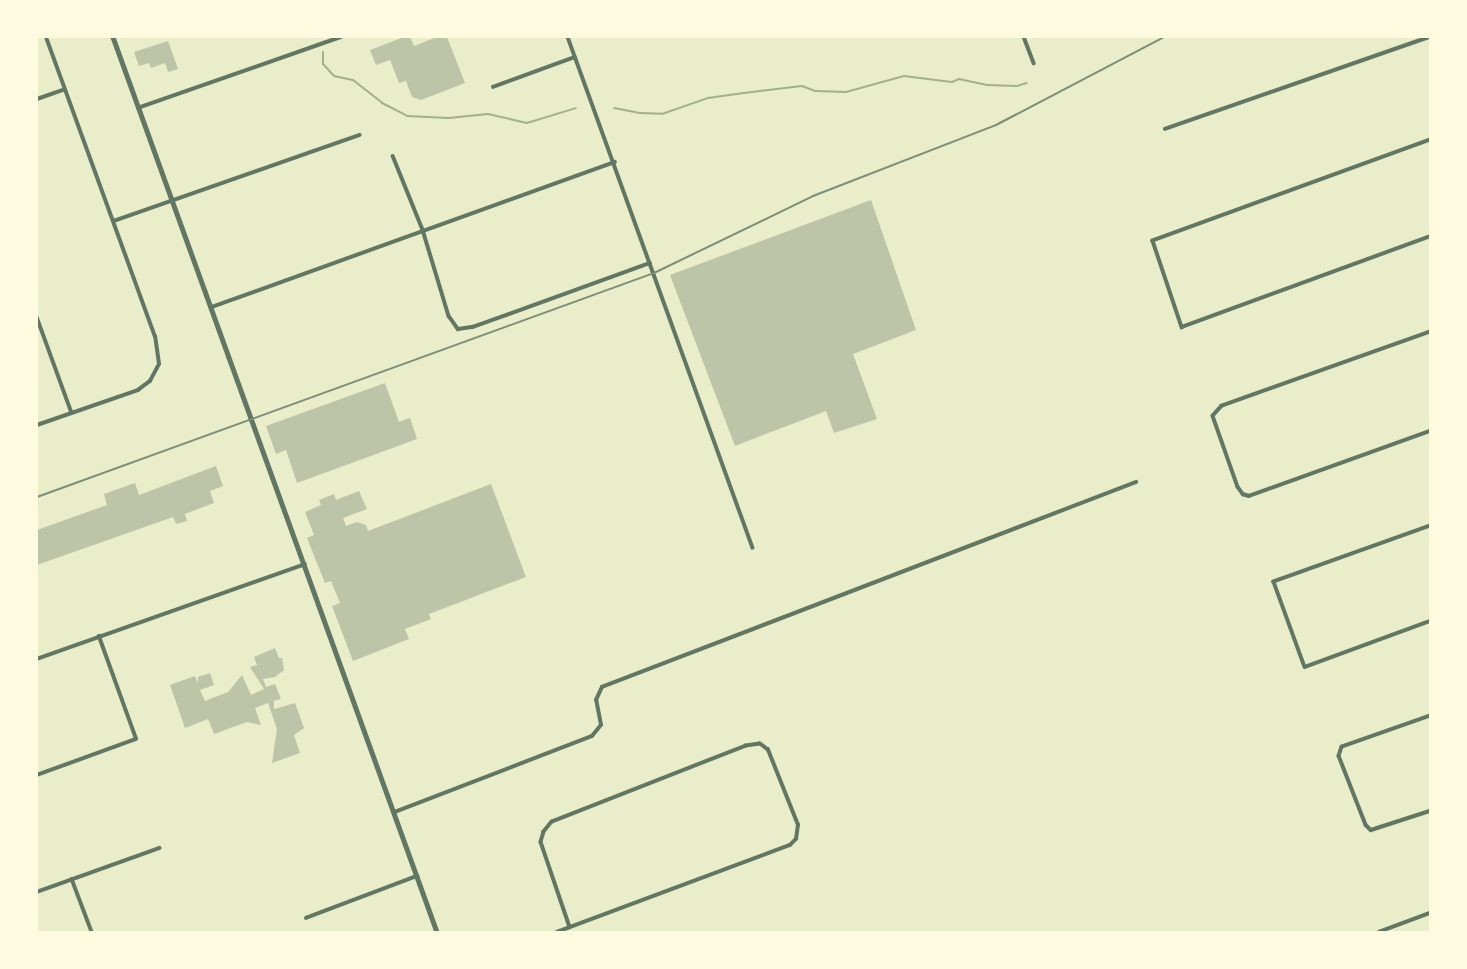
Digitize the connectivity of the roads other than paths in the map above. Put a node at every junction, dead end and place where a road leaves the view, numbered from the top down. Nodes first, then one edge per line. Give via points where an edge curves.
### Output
1 (46, 37) edge
2 (113, 37) edge
3 (341, 37) edge
4 (568, 37) edge
5 (1024, 37) edge
6 (1429, 37) edge
7 (575, 57) junction
8 (1034, 63) dead end
9 (493, 87) dead end
10 (63, 90) junction
11 (37, 99) edge
12 (138, 107) junction
13 (1165, 129) dead end
14 (359, 135) dead end
15 (1430, 140) edge
16 (393, 156) dead end
17 (615, 162) junction
18 (174, 202) junction
19 (114, 221) junction
20 (422, 230) junction
21 (1430, 236) edge
22 (650, 263) junction
23 (211, 307) junction
24 (37, 317) edge
25 (1430, 332) edge
26 (72, 413) junction
27 (37, 425) edge
28 (1430, 431) edge
29 (1136, 482) dead end
30 (1430, 526) edge
31 (753, 548) dead end
32 (304, 564) junction
33 (1430, 621) edge
34 (99, 637) junction
35 (37, 659) edge
36 (1430, 716) edge
37 (37, 775) edge
38 (1430, 811) edge
39 (395, 812) junction
40 (159, 848) dead end
41 (417, 876) junction
42 (72, 879) junction
43 (37, 892) edge
44 (1430, 913) edge
45 (306, 918) dead end
46 (570, 927) junction
47 (92, 932) edge
48 (437, 932) edge
49 (557, 932) edge
50 (1379, 932) edge

1 - 10 street
2 - 12 street
3 - 12 street
4 - 7 street
5 - 8 street
6 - 13 street
7 - 9 street
7 - 17 street
10 - 11 street
10 - 19 street
12 - 18 street
14 - 18 street
15 - 21 street via 1153,241 1182,327
16 - 20 street
17 - 20 street
17 - 22 street
18 - 19 street
18 - 23 street
19 - 26 street via 155,337 159,364 150,382 138,390
20 - 22 street via 449,316 458,329
20 - 23 street
22 - 31 street
23 - 32 street
24 - 26 street
25 - 28 street via 1222,406 1215,410 1214,419 1240,491 1252,496
26 - 27 street
29 - 39 street via 602,687 596,700 601,725 592,736
30 - 33 street via 1274,582 1305,667
32 - 34 street
32 - 39 street
34 - 35 street
34 - 37 street via 136,739
36 - 38 street via 1342,747 1339,756 1371,830
39 - 41 street
40 - 42 street
41 - 45 street
41 - 48 street
42 - 43 street
42 - 47 street
44 - 50 street
46 - 46 street via 541,842 552,822 746,746 763,746 773,758 798,825 790,845
46 - 49 street

